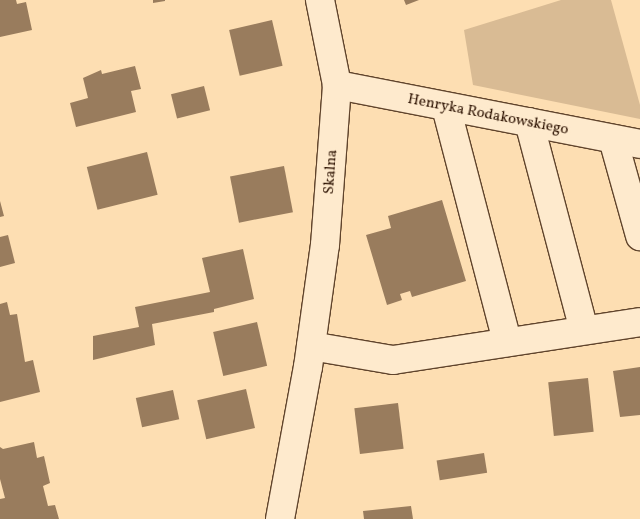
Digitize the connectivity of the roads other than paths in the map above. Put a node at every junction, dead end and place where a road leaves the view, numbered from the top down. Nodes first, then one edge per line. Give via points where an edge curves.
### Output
1 (320, 0) edge
2 (337, 85) junction
3 (446, 107) junction
4 (529, 122) junction
5 (613, 139) junction
6 (640, 144) edge
7 (640, 236) edge
8 (640, 322) edge
9 (584, 330) junction
10 (507, 342) junction
11 (310, 356) junction
12 (280, 519) edge

1 - 2 street, Skalna
2 - 3 street, Henryka Rodakowskiego
2 - 11 street, Skalna via 325,245
3 - 4 street, Henryka Rodakowskiego
3 - 10 street
4 - 5 street, Henryka Rodakowskiego
4 - 9 street
5 - 6 street, Henryka Rodakowskiego
5 - 7 street
8 - 9 street
9 - 10 street
10 - 11 street via 393,360
11 - 12 street, Skalna

